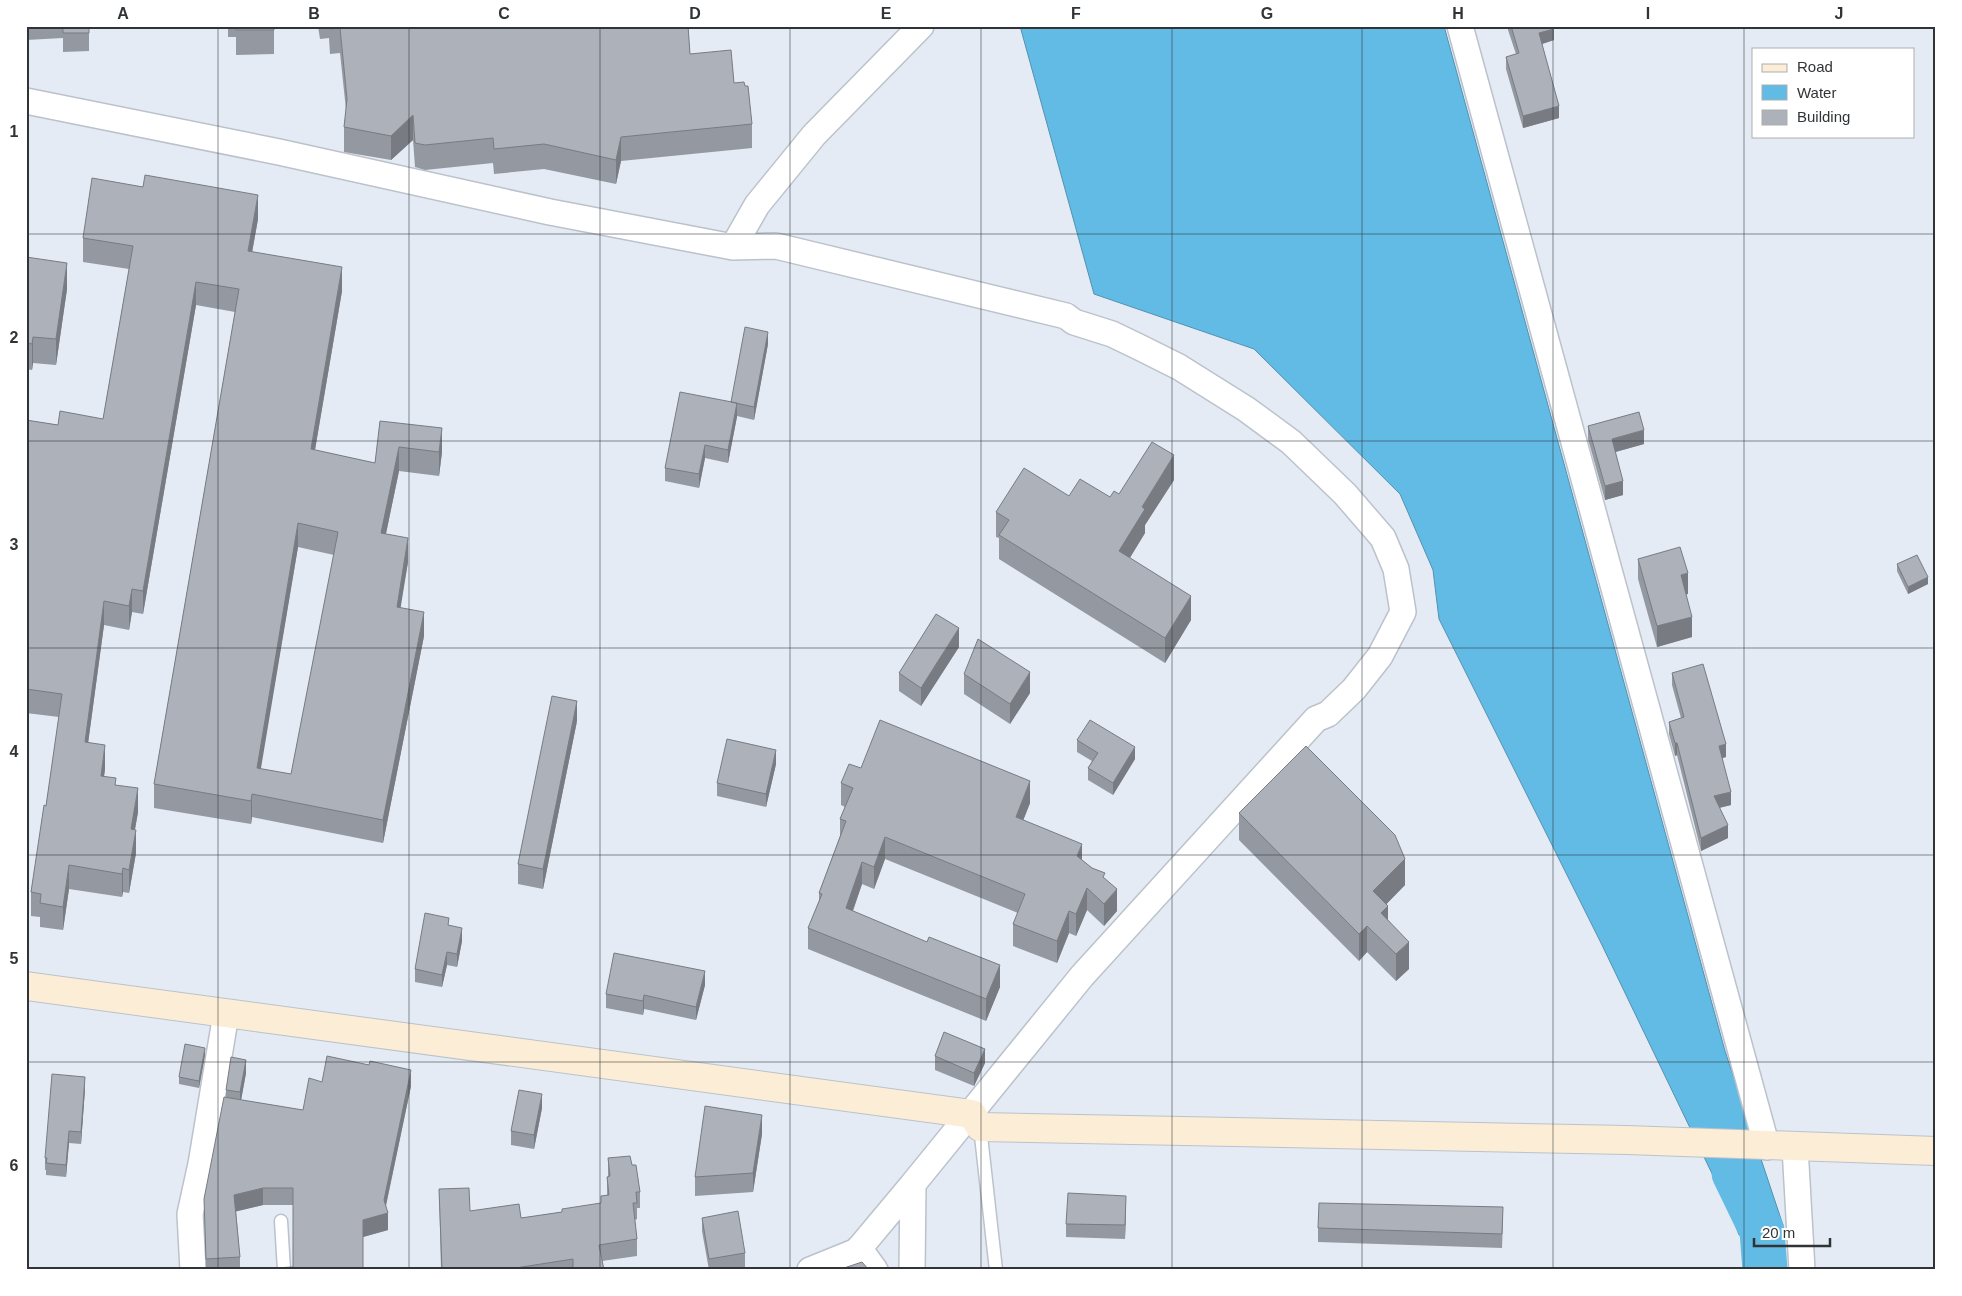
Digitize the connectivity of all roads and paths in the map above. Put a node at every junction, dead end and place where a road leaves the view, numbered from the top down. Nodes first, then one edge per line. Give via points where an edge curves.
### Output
1 (921, 26) edge
2 (1460, 26) edge
3 (26, 101) edge
4 (733, 247) junction
5 (26, 986) edge
6 (226, 1014) junction
7 (976, 1121) junction
8 (1763, 1146) junction
9 (1795, 1147) junction
10 (1936, 1151) edge
11 (913, 1184) junction
12 (281, 1221) dead end
13 (859, 1248) junction
14 (193, 1270) edge
15 (284, 1270) edge
16 (810, 1270) edge
17 (875, 1270) edge
18 (912, 1270) edge
19 (996, 1270) edge
20 (1802, 1270) edge

1 - 4 street via 814,135 757,205
2 - 8 street
3 - 4 street via 279,152 550,212
4 - 7 street via 776,246 1066,316 1142,348 1246,409 1291,442 1345,494 1383,538 1396,569 1403,612 1380,656 1354,689 1328,714 1316,719 1082,976
5 - 6 street
6 - 7 street via 512,1050 731,1083 759,1084
6 - 14 street via 190,1214
7 - 8 street
7 - 11 street
7 - 19 lane
8 - 9 street
9 - 10 street
9 - 20 street
11 - 13 street
11 - 18 street
12 - 15 lane
13 - 16 street
13 - 17 street

